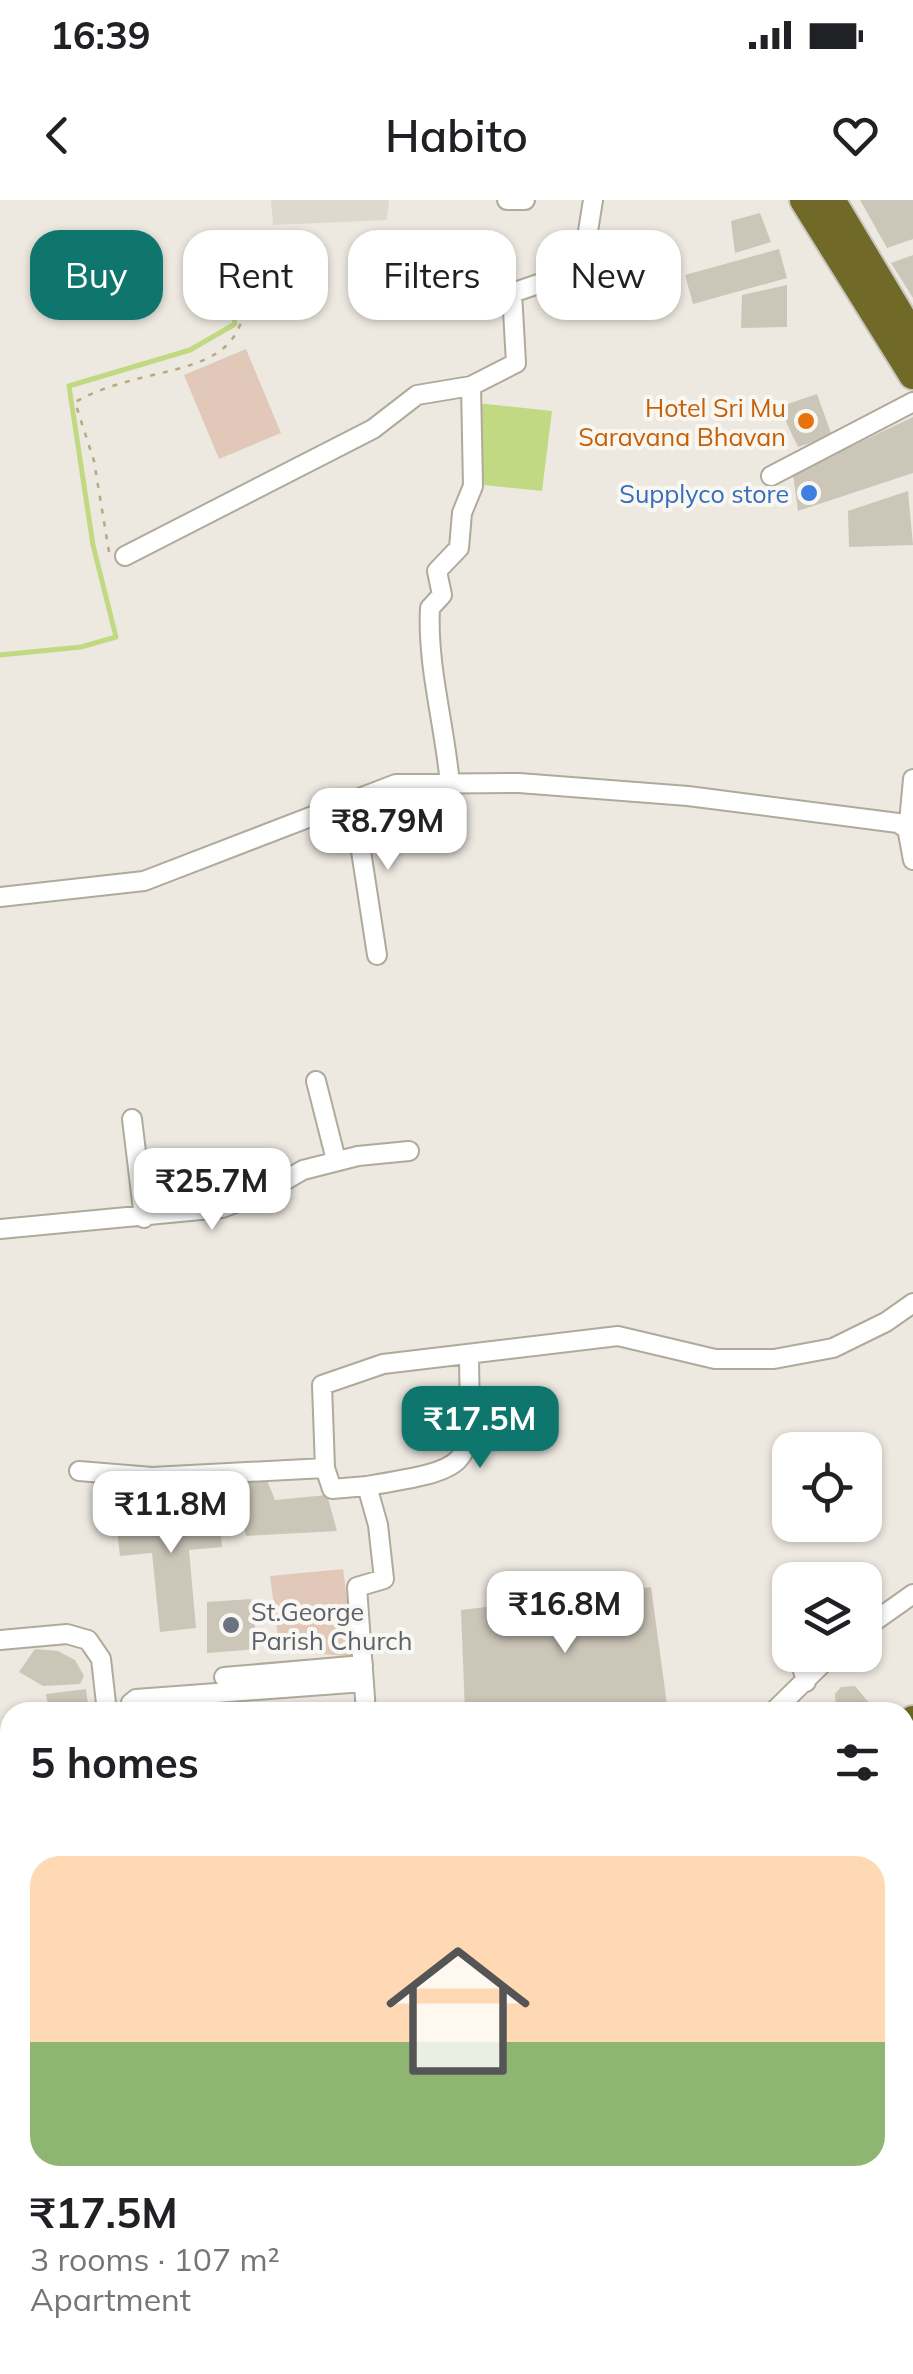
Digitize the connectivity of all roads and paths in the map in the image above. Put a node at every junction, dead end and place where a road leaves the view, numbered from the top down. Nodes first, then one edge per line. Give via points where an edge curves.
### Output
1 (507, 200) edge
2 (525, 200) edge
3 (593, 200) edge
4 (804, 200) edge
5 (830, 200) edge
6 (243, 320) edge
7 (913, 338) edge
8 (913, 375) edge
9 (472, 386) junction
10 (913, 402) edge
11 (771, 476) dead end
12 (118, 558) joint
13 (913, 780) edge
14 (450, 784) junction
15 (352, 799) junction
16 (911, 833) edge
17 (913, 860) edge
18 (0, 897) edge
19 (377, 955) dead end
20 (316, 1081) dead end
21 (132, 1120) dead end
22 (410, 1152) dead end
23 (336, 1160) junction
24 (144, 1218) junction
25 (0, 1230) edge
26 (913, 1303) edge
27 (469, 1356) junction
28 (325, 1468) junction
29 (79, 1471) dead end
30 (368, 1486) junction
31 (913, 1594) edge
32 (882, 1616) edge
33 (0, 1640) edge
34 (803, 1672) edge
35 (815, 1672) edge
36 (364, 1673) junction
37 (224, 1676) dead end
38 (806, 1682) junction
39 (200, 1699) edge
40 (106, 1702) edge
41 (365, 1702) edge
42 (785, 1702) edge

1 - 2 street
3 - 9 street via 582,269 512,293 516,362
4 - 8 highway
5 - 7 highway
6 - 12 path via 238,336 185,369 104,386 75,402
9 - 12 street via 417,395 373,429
9 - 14 street via 473,486 459,548 438,572 442,594 430,608
10 - 11 street
13 - 16 street
14 - 15 street via 396,784
14 - 16 street via 688,796 898,823
15 - 18 street via 144,881
15 - 19 street
16 - 17 street
20 - 23 street
21 - 24 street
22 - 23 street
23 - 24 street via 222,1208
24 - 25 street
26 - 27 street via 833,1348 774,1360 716,1359 618,1336
27 - 28 street via 382,1364 322,1385
27 - 30 street via 470,1443 459,1461 439,1474
28 - 29 street via 152,1477
28 - 30 street via 332,1490
30 - 36 street via 384,1580 357,1587
31 - 32 street
33 - 40 street via 68,1634 88,1640 101,1659
34 - 38 street
35 - 38 street
36 - 37 street
36 - 39 street
36 - 41 street
38 - 42 street

